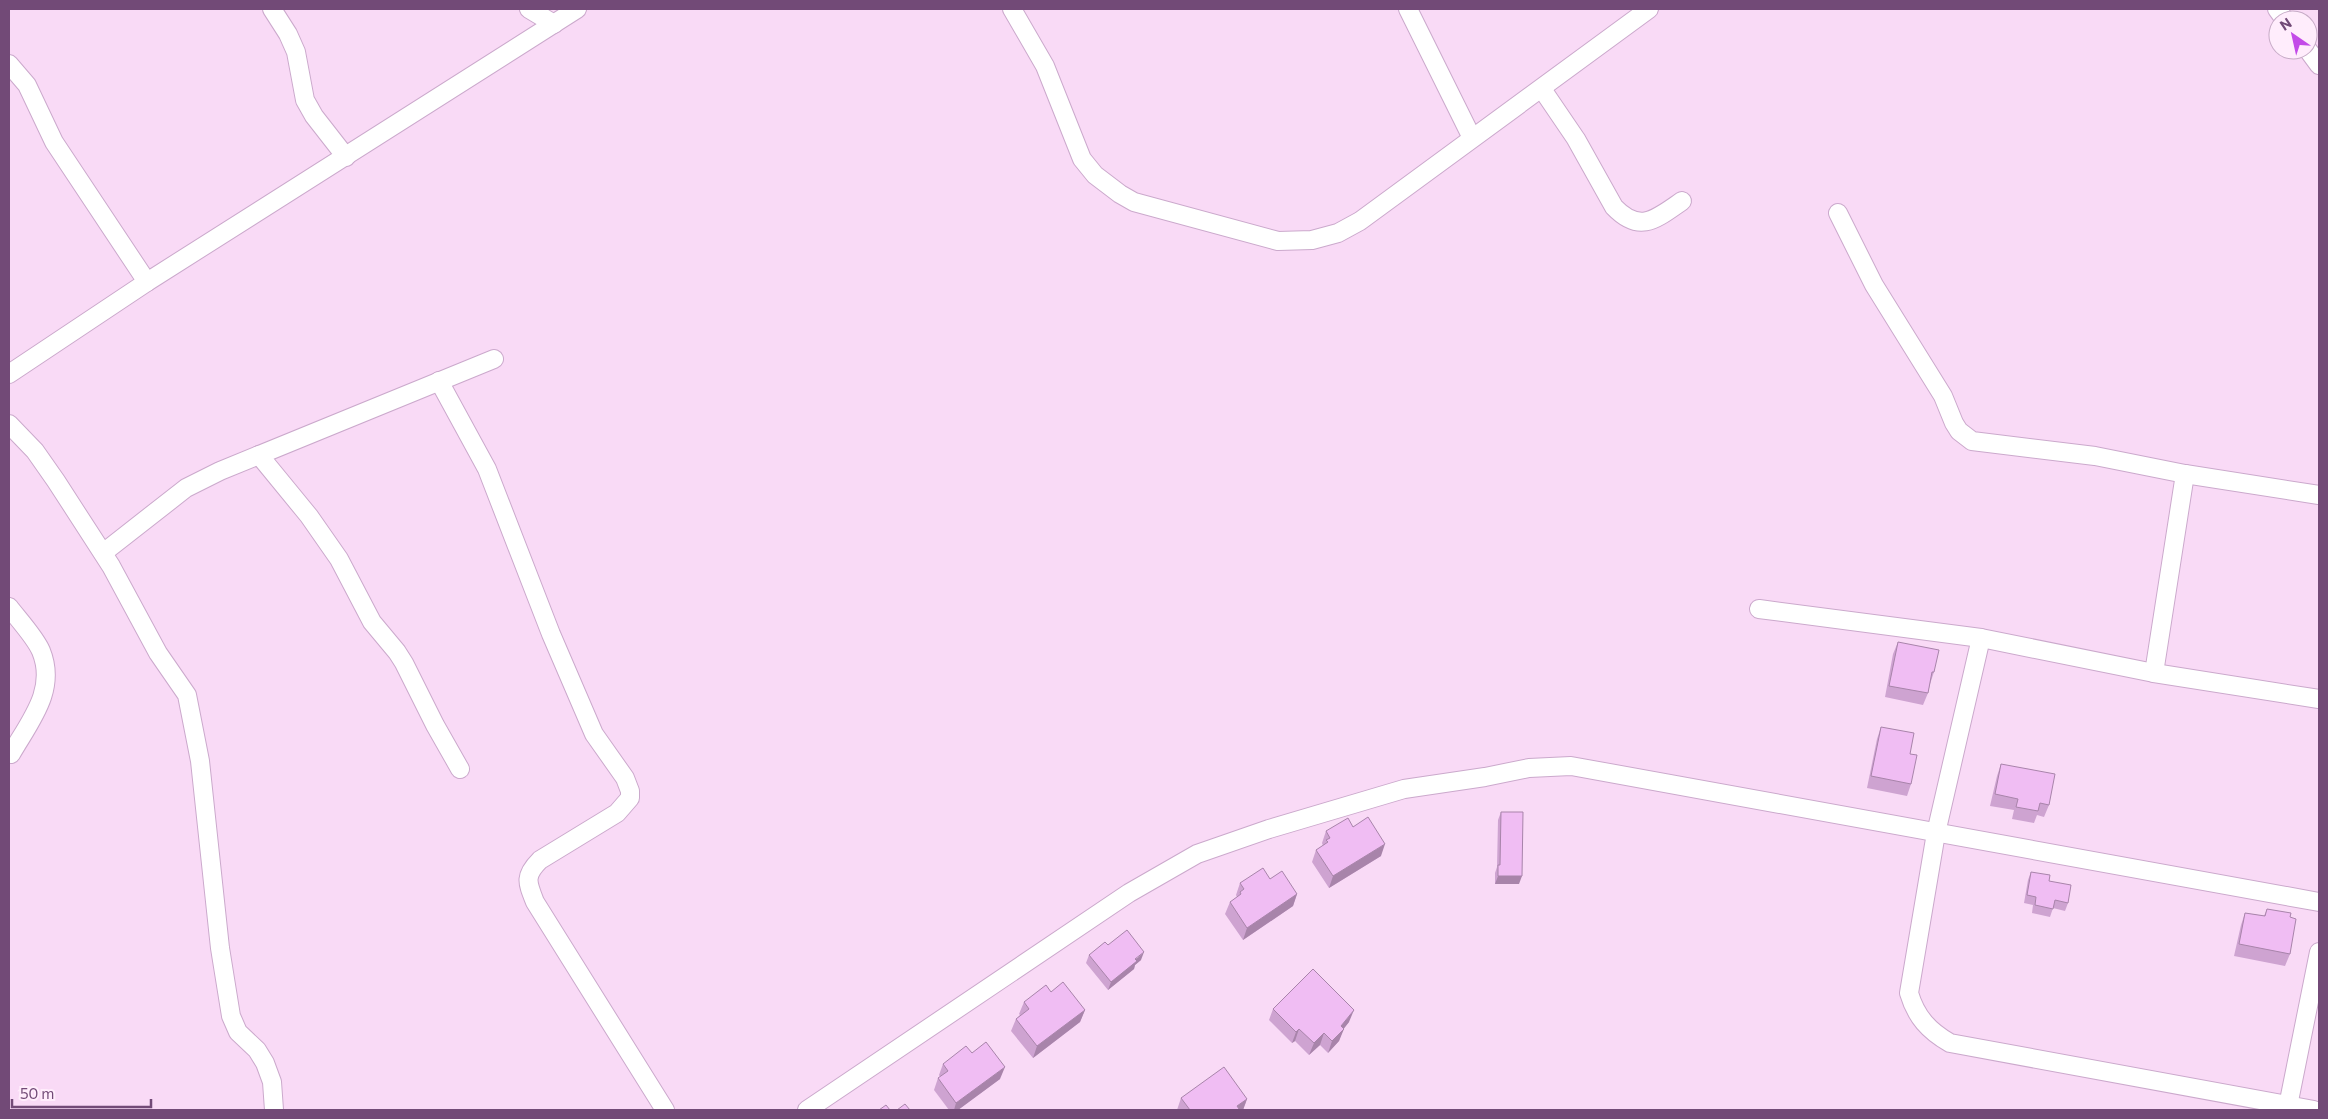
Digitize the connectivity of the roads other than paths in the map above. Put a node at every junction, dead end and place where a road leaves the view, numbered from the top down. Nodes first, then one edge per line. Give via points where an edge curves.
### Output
1 (272, 9) edge
2 (529, 9) edge
3 (577, 9) edge
4 (1012, 9) edge
5 (1408, 9) edge
6 (1649, 9) edge
7 (554, 24) junction
8 (9, 64) edge
9 (1542, 89) junction
10 (1472, 138) junction
11 (346, 157) junction
12 (1682, 201) dead end
13 (1838, 213) dead end
14 (147, 282) junction
15 (494, 358) dead end
16 (9, 374) edge
17 (439, 381) junction
18 (9, 424) edge
19 (259, 455) junction
20 (2185, 474) junction
21 (2319, 495) edge
22 (103, 553) junction
23 (9, 607) edge
24 (1760, 609) dead end
25 (1981, 638) junction
26 (2154, 673) junction
27 (2319, 698) edge
28 (11, 754) dead end
29 (460, 769) dead end
30 (1936, 833) junction
31 (2319, 902) edge
32 (2319, 952) edge
33 (2239, 1104) edge
34 (2288, 1106) junction
35 (274, 1110) edge
36 (665, 1110) edge
37 (807, 1110) edge
38 (2314, 1110) edge

1 - 11 street via 296,52 305,100
2 - 7 street
3 - 7 street
4 - 10 street via 1045,66 1082,159 1095,175 1134,202 1278,241 1312,240 1338,233 1360,221
5 - 10 street
6 - 9 street
7 - 11 street
8 - 14 street via 28,85 54,142
9 - 10 street
9 - 12 street via 1621,214 1630,221 1651,221
11 - 14 street
13 - 20 street via 1874,285 1964,436 1978,442 2095,456
14 - 16 street
15 - 17 street
17 - 19 street
17 - 36 street via 487,469 594,734 625,778 630,791 630,798 617,813 540,860 531,869 528,878 530,890
18 - 22 street via 35,451
19 - 22 street via 186,488
19 - 29 street via 339,558 372,622 397,652
20 - 21 street
20 - 26 street
22 - 35 street via 158,653 187,694 200,761 220,948 231,1016 238,1032 257,1050 265,1063 272,1082
23 - 28 street via 41,650 46,676 39,707
24 - 25 street
25 - 26 street
25 - 30 street
26 - 27 street
30 - 31 street
30 - 33 street via 1910,993 1920,1020 1935,1035 1950,1043
30 - 37 street via 1571,766 1529,768 1404,789 1269,828 1197,854 1129,893
32 - 34 street
33 - 34 street
34 - 38 street

